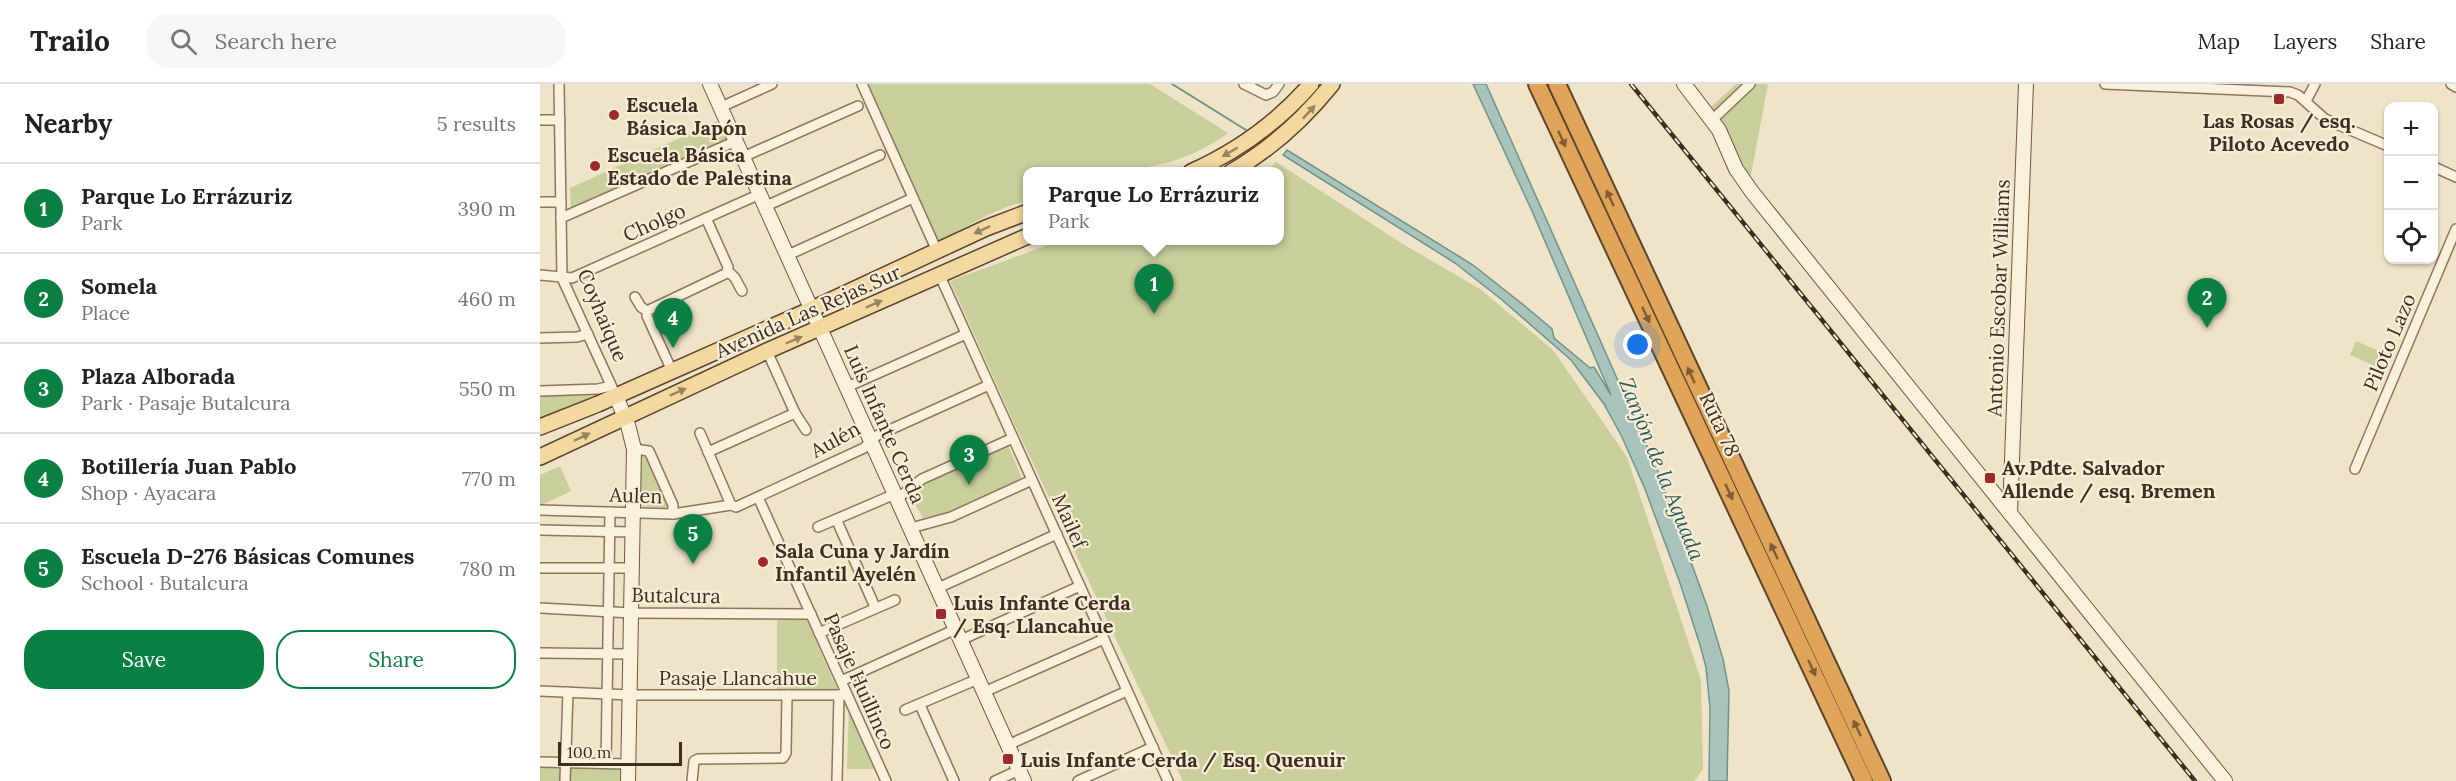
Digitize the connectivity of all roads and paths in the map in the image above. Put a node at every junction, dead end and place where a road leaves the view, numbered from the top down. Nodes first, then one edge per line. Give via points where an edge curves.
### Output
1 (559, 84) edge
2 (710, 84) edge
3 (772, 84) edge
4 (862, 84) edge
5 (1244, 84) edge
6 (1279, 84) edge
7 (1311, 84) edge
8 (1332, 84) edge
9 (1537, 84) edge
10 (1557, 84) edge
11 (1684, 84) edge
12 (1750, 84) edge
13 (2026, 84) edge
14 (2105, 84) edge
15 (2315, 84) edge
16 (2451, 84) edge
17 (2159, 85) edge
18 (2456, 87) edge
19 (2306, 101) junction
20 (858, 106) dead end
21 (721, 107) junction
22 (540, 120) edge
23 (560, 120) junction
24 (1712, 120) junction
25 (736, 141) junction
26 (2384, 144) edge
27 (880, 155) dead end
28 (743, 157) junction
29 (1200, 167) edge
30 (1237, 167) edge
31 (2438, 169) edge
32 (2456, 177) edge
33 (913, 198) junction
34 (763, 200) junction
35 (540, 202) edge
36 (561, 202) junction
37 (1023, 214) edge
38 (561, 218) junction
39 (706, 218) junction
40 (2456, 229) edge
41 (1023, 238) edge
42 (937, 251) junction
43 (788, 255) junction
44 (728, 271) junction
45 (540, 275) edge
46 (940, 276) junction
47 (562, 278) junction
48 (742, 291) dead end
49 (635, 297) dead end
50 (812, 309) junction
51 (647, 311) junction
52 (821, 328) junction
53 (588, 334) junction
54 (966, 334) junction
55 (540, 338) edge
56 (767, 351) junction
57 (672, 371) junction
58 (989, 385) junction
59 (847, 387) junction
60 (614, 391) junction
61 (540, 392) edge
62 (795, 413) junction
63 (625, 416) junction
64 (540, 427) edge
65 (806, 430) dead end
66 (700, 433) dead end
67 (1013, 438) junction
68 (872, 441) junction
69 (634, 449) junction
70 (708, 452) junction
71 (540, 457) edge
72 (2355, 470) dead end
73 (1032, 480) junction
74 (896, 496) junction
75 (758, 497) junction
76 (731, 505) junction
77 (540, 510) edge
78 (610, 512) junction
79 (633, 513) junction
80 (2010, 513) junction
81 (673, 514) junction
82 (837, 521) junction
83 (818, 527) dead end
84 (911, 528) junction
85 (540, 531) edge
86 (610, 532) junction
87 (632, 532) junction
88 (1057, 534) junction
89 (540, 568) edge
90 (632, 568) junction
91 (609, 569) junction
92 (1080, 586) junction
93 (938, 588) junction
94 (895, 600) dead end
95 (875, 607) junction
96 (540, 608) edge
97 (609, 611) junction
98 (631, 613) junction
99 (810, 614) junction
100 (819, 633) junction
101 (958, 635) junction
102 (1104, 639) junction
103 (540, 653) edge
104 (608, 654) junction
105 (630, 654) junction
106 (978, 679) junction
107 (841, 681) junction
108 (540, 691) edge
109 (1127, 691) junction
110 (568, 692) junction
111 (984, 692) junction
112 (607, 693) junction
113 (630, 695) junction
114 (787, 695) junction
115 (843, 695) junction
116 (920, 705) junction
117 (905, 710) dead end
118 (1008, 745) junction
119 (1153, 747) junction
120 (540, 762) edge
121 (566, 763) junction
122 (606, 764) junction
123 (628, 764) junction
124 (1022, 776) edge
125 (566, 781) edge
126 (628, 781) edge
127 (692, 781) edge
128 (837, 781) edge
129 (886, 781) edge
130 (954, 781) edge
131 (995, 781) edge
132 (1078, 781) edge
133 (1168, 781) edge
134 (1864, 781) edge
135 (1882, 781) edge
136 (2225, 781) edge

1 - 23 street, Coyhaique
2 - 21 street, Luis Infante Cerda
3 - 21 street
4 - 33 street
5 - 6 street via 1268,95
7 -> 29 main road via 1280,117 1253,138
30 -> 8 main road via 1283,137
9 -> 134 highway, Ruta 78
135 -> 10 highway, Ruta 78
11 - 24 street
12 - 24 street
13 - 80 street, Antonio Escobar Williams
14 - 17 street
15 - 19 street
16 - 18 street
17 - 19 street via 2290,92
19 - 26 street via 2325,119
20 - 28 street
21 - 25 street, Luis Infante Cerda
22 - 23 street
23 - 36 street, Coyhaique
24 - 80 street via 1746,184
25 - 28 street, Luis Infante Cerda
25 - 38 street
27 - 34 street, Cholgo
28 - 34 street, Luis Infante Cerda
31 - 32 street
33 - 42 street
33 - 43 street
34 - 39 street, Cholgo
34 - 43 street, Luis Infante Cerda
35 - 36 street
36 - 38 street, Coyhaique
37 -> 42 main road, Avenida Las Rejas Sur
38 - 47 street, Coyhaique
39 - 44 street
39 - 47 street, Cholgo via 575,277
40 - 72 street, Piloto Lazo
41 - 46 main road, Avenida Las Rejas Sur
42 - 50 main road, Avenida Las Rejas Sur
43 - 50 street, Luis Infante Cerda
44 - 48 street
44 - 51 street
45 - 47 street
52 -> 46 main road, Avenida Las Rejas Sur
46 - 54 street, Mailef
47 - 53 street, Coyhaique
49 - 51 street
50 - 52 street, Luis Infante Cerda
50 - 57 main road, Avenida Las Rejas Sur
51 - 57 street
56 -> 52 main road, Avenida Las Rejas Sur
52 - 59 street, Luis Infante Cerda
53 - 55 street
53 - 60 street, Coyhaique
54 - 58 street, Mailef
54 - 59 street
56 - 62 street
63 -> 56 main road, Avenida Las Rejas Sur
57 - 60 main road, Avenida Las Rejas Sur
58 - 67 street, Mailef
58 - 68 street, Aulén
59 - 68 street, Luis Infante Cerda
60 - 61 street
60 - 63 street, Coyhaique
60 - 64 main road, Avenida Las Rejas Sur
62 - 65 street
62 - 70 street
63 - 69 street, Coyhaique
71 -> 63 main road, Avenida Las Rejas Sur
66 - 70 street
67 - 73 street, Mailef
67 - 74 street via 922,479
68 - 74 street, Luis Infante Cerda
68 - 75 street, Aulén
69 - 79 street, Coyhaique
69 - 81 street via 650,451 673,505
70 - 76 street
73 - 84 street via 951,518
73 - 88 street, Mailef
74 - 82 street
74 - 84 street, Luis Infante Cerda
75 - 76 street, Aulén via 737,507
75 - 99 street, Pasaje Huillinco
76 - 81 street, Aulen
77 - 78 street, Aulen
78 - 79 street, Aulen
78 - 86 street
79 - 81 street, Aulen
79 - 87 street, Coyhaique
80 - 136 street
82 - 83 street
82 - 95 street
84 - 93 street, Luis Infante Cerda
85 - 86 street
86 - 87 street
86 - 91 street
87 - 90 street, Coyhaique
88 - 92 street, Mailef
88 - 93 street
89 - 91 street
90 - 91 street
90 - 98 street, Coyhaique
91 - 97 street
92 - 101 street, Pasaje Llancahue
92 - 102 street, Mailef
93 - 101 street, Luis Infante Cerda
94 - 95 street
95 - 100 street
96 - 97 street, Butalcura
97 - 98 street, Butalcura
97 - 104 street
98 - 99 street, Butalcura
98 - 105 street, Coyhaique
99 - 100 street, Pasaje Huillinco
100 - 107 street, Pasaje Huillinco
101 - 106 street, Luis Infante Cerda
101 - 107 street, Pasaje Llancahue
102 - 109 street, Mailef
102 - 111 street
103 - 104 street
104 - 105 street
104 - 112 street
105 - 113 street, Coyhaique
106 - 111 street, Luis Infante Cerda
106 - 116 street
107 - 115 street, Pasaje Huillinco
108 - 110 street, Pasaje Llancahue
109 - 118 street
109 - 119 street, Mailef
110 - 112 street, Pasaje Llancahue
110 - 121 street
111 - 118 street, Luis Infante Cerda
112 - 113 street, Pasaje Llancahue
112 - 122 street
113 - 114 street, Pasaje Llancahue
113 - 123 street, Coyhaique
114 - 115 street, Pasaje Llancahue
114 - 127 street via 783,758 698,759 692,766
115 - 128 street, Pasaje Huillinco
115 - 129 street, Pasaje Huillinco
116 - 117 street
116 - 130 street
118 - 124 street, Luis Infante Cerda
119 - 132 street
119 - 133 street, Mailef
120 - 121 street
121 - 122 street
121 - 125 street
122 - 123 street
123 - 126 street, Coyhaique
124 - 131 street

